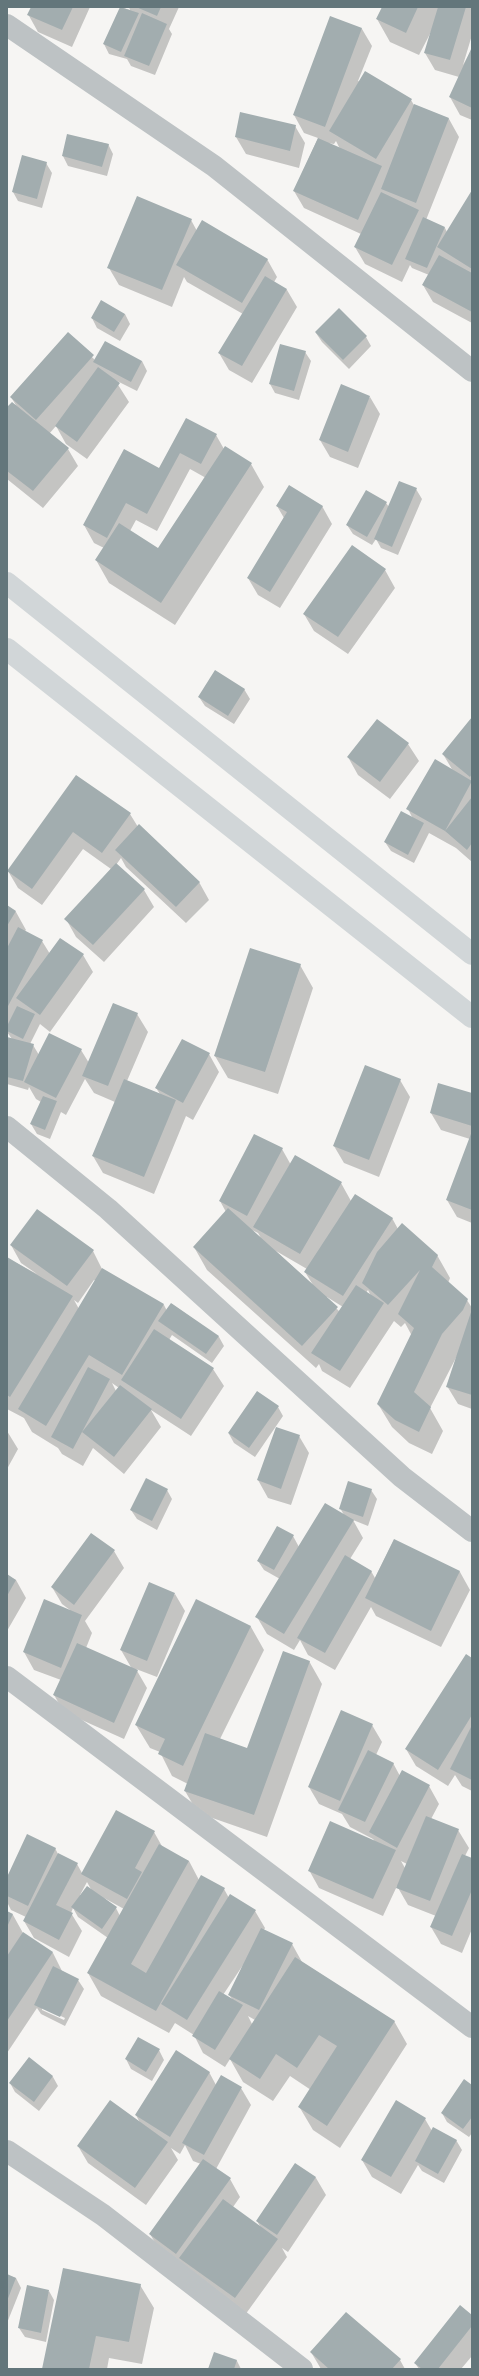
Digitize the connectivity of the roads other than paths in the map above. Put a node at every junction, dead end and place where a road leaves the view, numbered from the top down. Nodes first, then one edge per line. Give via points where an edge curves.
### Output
1 (7, 25) edge
2 (472, 371) edge
3 (7, 583) edge
4 (7, 649) edge
5 (472, 954) edge
6 (472, 1017) edge
7 (7, 1128) edge
8 (472, 1531) edge
9 (7, 1677) edge
10 (472, 2027) edge
11 (7, 2151) edge
12 (302, 2369) edge

1 - 2 street via 214,166
3 - 5 main road
4 - 6 main road
7 - 8 street via 108,1209 402,1477
9 - 10 street
11 - 12 street via 103,2215

